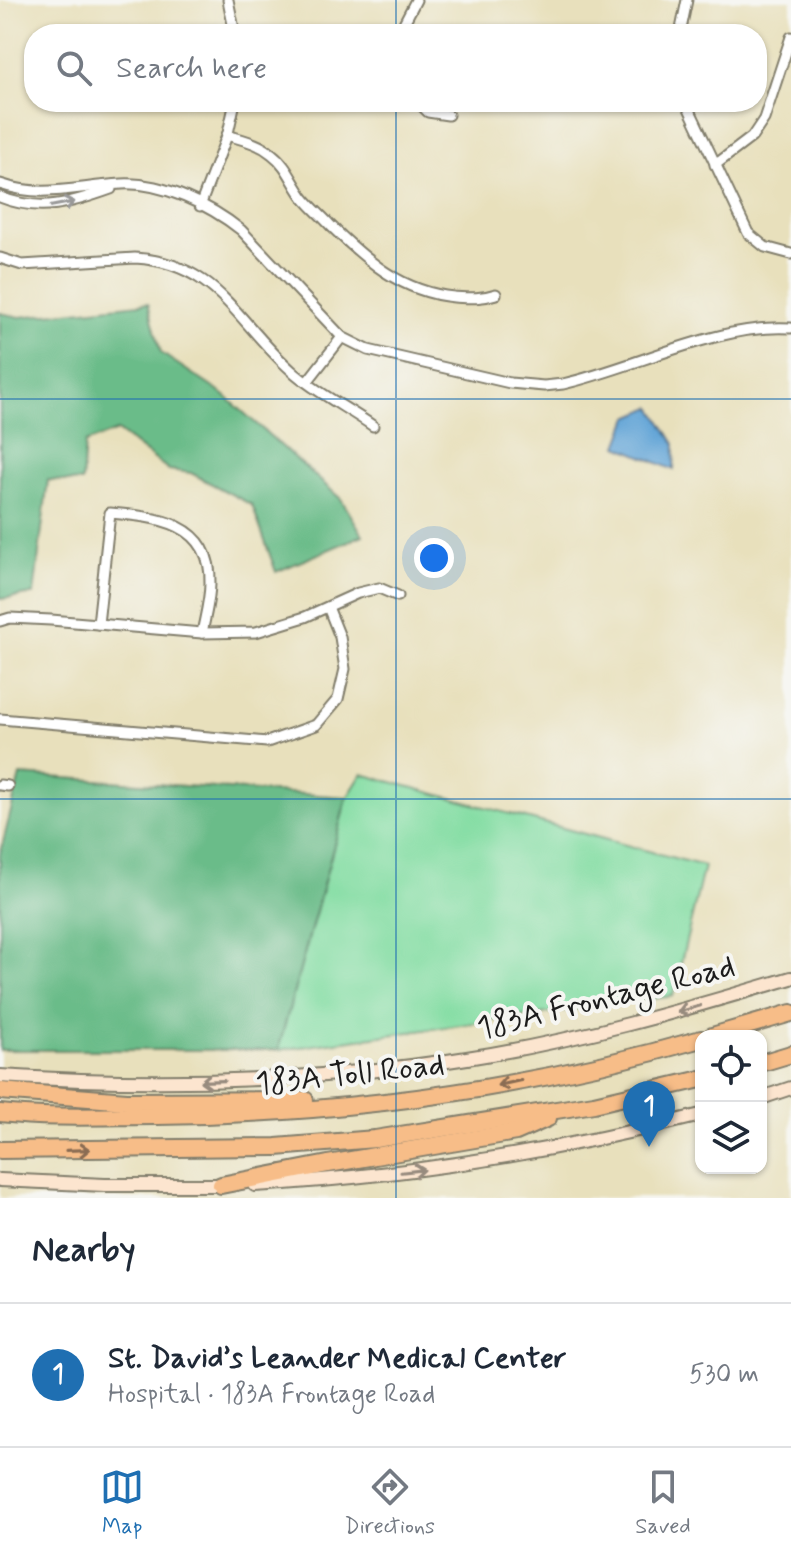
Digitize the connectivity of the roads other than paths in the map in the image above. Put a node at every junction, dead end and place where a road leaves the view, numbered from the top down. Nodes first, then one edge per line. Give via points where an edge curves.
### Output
1 (228, 0) edge
2 (416, 0) edge
3 (687, 0) edge
4 (233, 24) edge
5 (404, 24) edge
6 (682, 24) edge
7 (791, 37) edge
8 (767, 110) edge
9 (233, 112) edge
10 (428, 112) edge
11 (691, 112) edge
12 (766, 112) edge
13 (448, 115) dead end
14 (227, 135) junction
15 (715, 165) junction
16 (0, 184) edge
17 (125, 184) junction
18 (0, 197) edge
19 (200, 206) junction
20 (791, 254) edge
21 (0, 258) edge
22 (496, 294) dead end
23 (791, 328) edge
24 (342, 337) junction
25 (307, 382) junction
26 (373, 426) dead end
27 (398, 596) dead end
28 (328, 607) junction
29 (0, 621) edge
30 (98, 624) junction
31 (202, 633) junction
32 (0, 719) edge
33 (791, 978) edge
34 (791, 1013) edge
35 (733, 1030) edge
36 (695, 1041) edge
37 (791, 1054) edge
38 (767, 1061) edge
39 (0, 1076) edge
40 (695, 1080) edge
41 (791, 1088) edge
42 (0, 1091) edge
43 (767, 1096) edge
44 (403, 1099) junction
45 (569, 1109) junction
46 (0, 1113) edge
47 (695, 1116) edge
48 (0, 1150) edge
49 (0, 1180) edge
50 (221, 1185) junction

1 - 4 street
2 - 5 street
3 - 6 street
7 - 8 street
9 - 14 street
10 - 13 street
11 - 15 street
12 - 15 street via 752,137
14 - 19 street
14 - 22 street via 270,152 305,199 390,277 443,296 482,299
15 - 20 street via 748,233 765,247
16 - 17 street via 41,193
18 -> 17 street via 31,207 54,207
17 - 19 street via 169,192
19 - 24 street via 241,230
21 - 25 street via 22,265 152,259 186,269 208,283
23 - 24 street via 724,335 544,386 387,356
24 - 25 street
25 - 26 street
27 - 28 street via 379,588
28 - 31 street via 256,632
28 - 32 street via 345,669 338,699 316,725 267,742
29 - 30 street
30 - 31 street
30 - 31 street via 110,513 152,516 177,524 198,540 211,581
33 -> 39 main road, 183A Frontage Road via 607,1030 393,1068 187,1082
34 - 35 highway
36 -> 44 highway, 183A Toll Road via 586,1068
37 - 38 highway
40 - 45 highway, 183A Toll Road
41 - 43 main road
42 - 44 highway via 127,1101
44 - 46 highway, 183A Toll Road via 274,1113
48 -> 45 highway, 183A Toll Road via 290,1146 375,1139
45 - 50 highway via 516,1132
50 -> 47 main road via 312,1181 493,1160
49 - 50 main road

